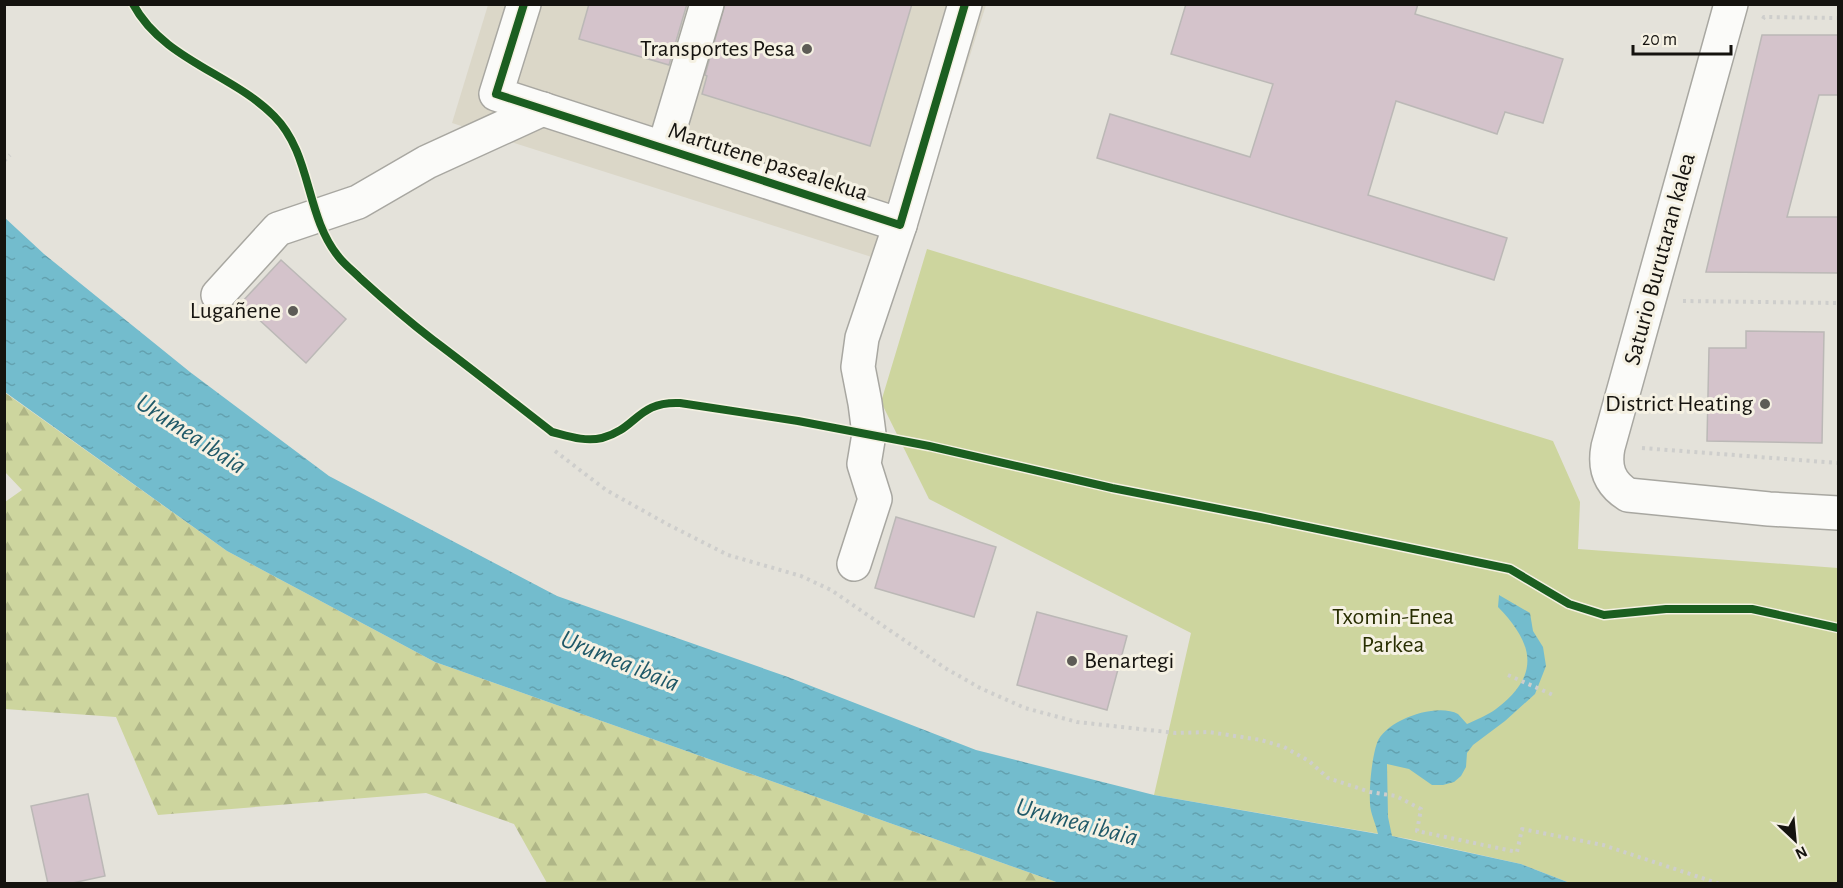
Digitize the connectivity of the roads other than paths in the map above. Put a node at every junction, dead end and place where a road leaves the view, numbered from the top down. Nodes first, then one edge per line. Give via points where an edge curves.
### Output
1 (524, 4) edge
2 (707, 4) edge
3 (965, 4) edge
4 (1731, 4) edge
5 (543, 109) junction
6 (664, 148) junction
7 (900, 225) junction
8 (218, 295) dead end
9 (1839, 513) edge
10 (854, 564) dead end

1 - 5 street, Martutene pasealekua via 496,94
2 - 6 street
3 - 7 street
4 - 9 street, Saturio Burutaran kalea via 1606,469 1617,488 1628,495
5 - 6 street, Martutene pasealekua
5 - 8 street via 427,162 358,202 278,229
6 - 7 street, Martutene pasealekua
7 - 10 street via 862,338 858,367 869,434 864,464 875,499

